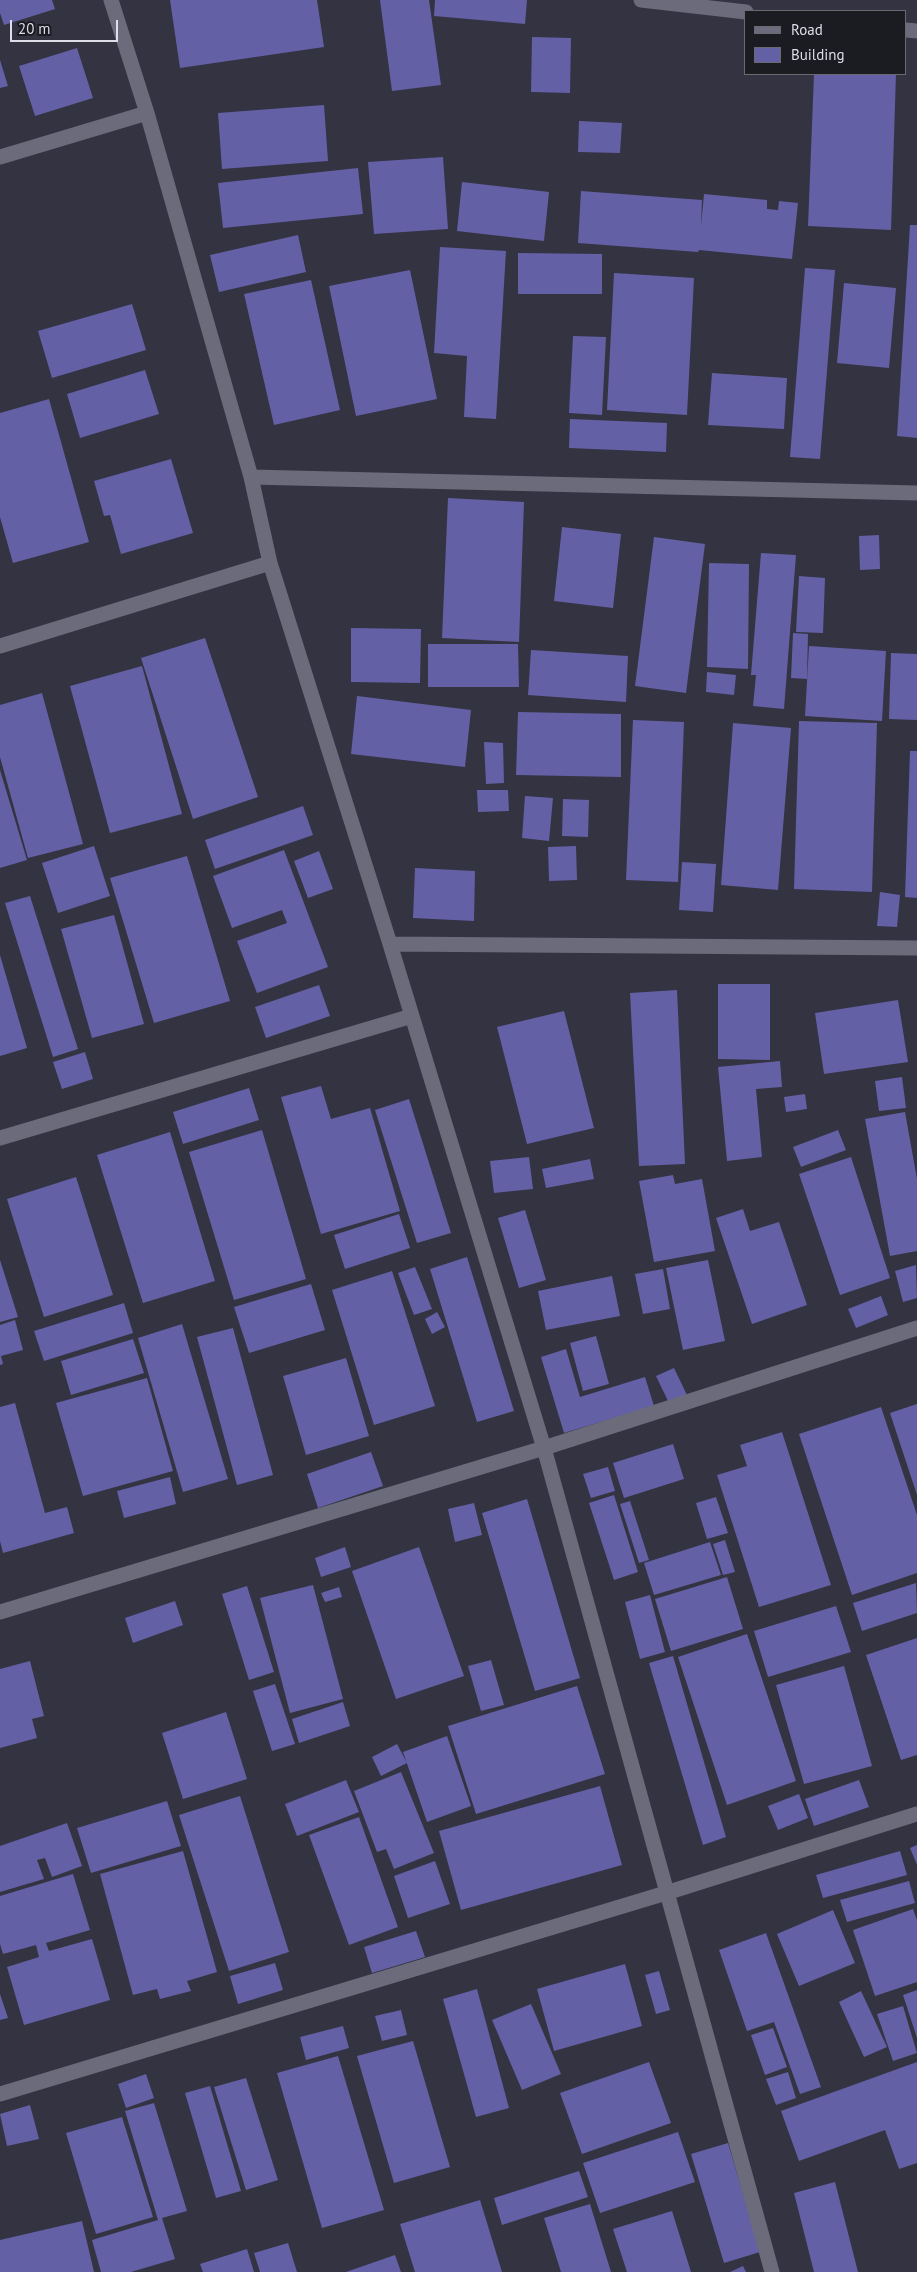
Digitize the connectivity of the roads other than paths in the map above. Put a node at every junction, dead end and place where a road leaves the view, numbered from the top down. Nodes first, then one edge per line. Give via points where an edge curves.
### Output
1 (111, 0) edge
2 (641, 0) edge
3 (744, 12) edge
4 (147, 113) junction
5 (0, 157) edge
6 (251, 477) junction
7 (917, 493) edge
8 (270, 563) junction
9 (0, 646) edge
10 (390, 944) junction
11 (917, 948) edge
12 (412, 1016) junction
13 (0, 1138) edge
14 (917, 1328) edge
15 (544, 1448) junction
16 (0, 1612) edge
17 (917, 1814) edge
18 (666, 1893) junction
19 (0, 2094) edge
20 (772, 2272) edge

1 - 4 street
2 - 3 street
4 - 5 street
4 - 6 street
6 - 7 street
6 - 8 street
8 - 9 street
8 - 10 street
10 - 11 street
10 - 12 street
12 - 13 street
12 - 15 street
14 - 15 street
15 - 16 street
15 - 18 street
17 - 18 street
18 - 19 street
18 - 20 street

